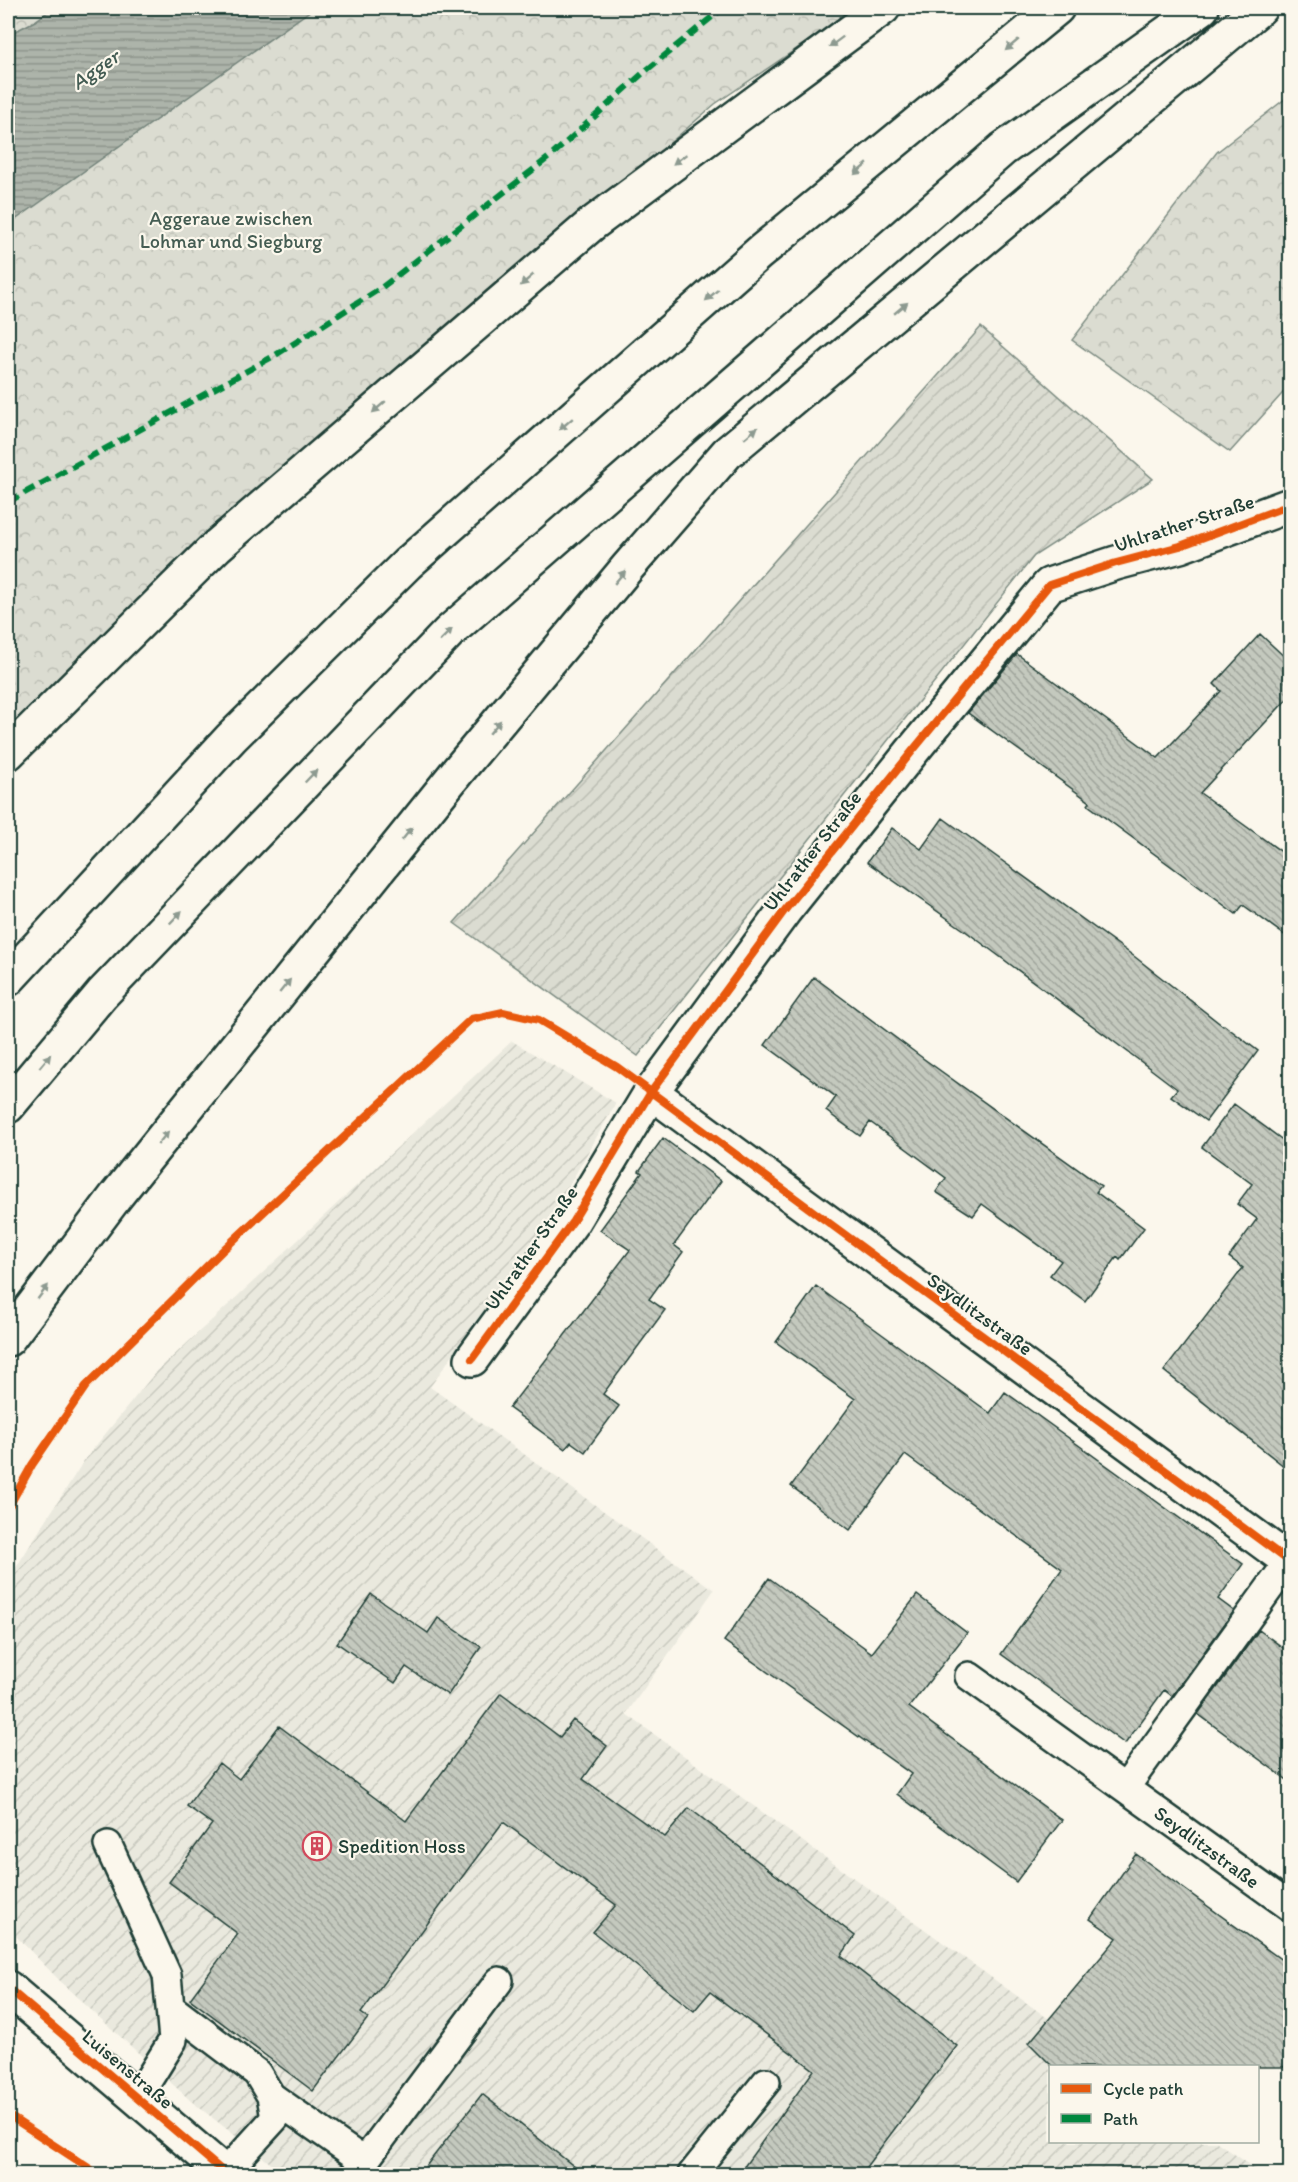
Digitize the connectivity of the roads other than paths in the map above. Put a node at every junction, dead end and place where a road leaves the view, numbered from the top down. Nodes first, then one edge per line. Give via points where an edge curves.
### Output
1 (883, 8) edge
2 (1057, 8) edge
3 (1202, 8) edge
4 (1260, 8) edge
5 (1290, 505) edge
6 (8, 753) edge
7 (8, 979) edge
8 (651, 1092) junction
9 (8, 1106) edge
10 (8, 1339) edge
11 (472, 1359) dead end
12 (1290, 1562) edge
13 (969, 1676) dead end
14 (1125, 1788) junction
15 (108, 1845) dead end
16 (1289, 1906) edge
17 (499, 1981) dead end
18 (8, 1988) edge
19 (170, 2007) junction
20 (766, 2082) dead end
21 (271, 2096) junction
22 (136, 2098) junction
23 (360, 2168) edge
24 (225, 2174) edge
25 (692, 2175) edge

1 -> 6 main road via 592,224 217,546
2 -> 7 main road via 759,254 407,564 231,738
9 -> 3 main road via 102,994 449,632 1003,149
10 -> 4 main road via 116,1197 457,772 727,453
5 - 8 main road, Uhlrather Straße via 1180,546 1049,585 785,910
8 - 11 main road, Uhlrather Straße via 573,1221
8 - 12 main road, Seydlitzstraße
12 - 14 lane, Seydlitzstraße
13 - 14 lane, Seydlitzstraße
14 - 16 lane, Seydlitzstraße
15 - 19 lane via 167,1975
17 - 23 lane
18 - 22 main road, Luisenstraße
19 - 21 lane via 257,2073
19 - 22 lane via 172,2040
20 - 25 lane
21 - 23 lane
21 - 24 lane via 275,2118
22 - 24 main road, Luisenstraße

